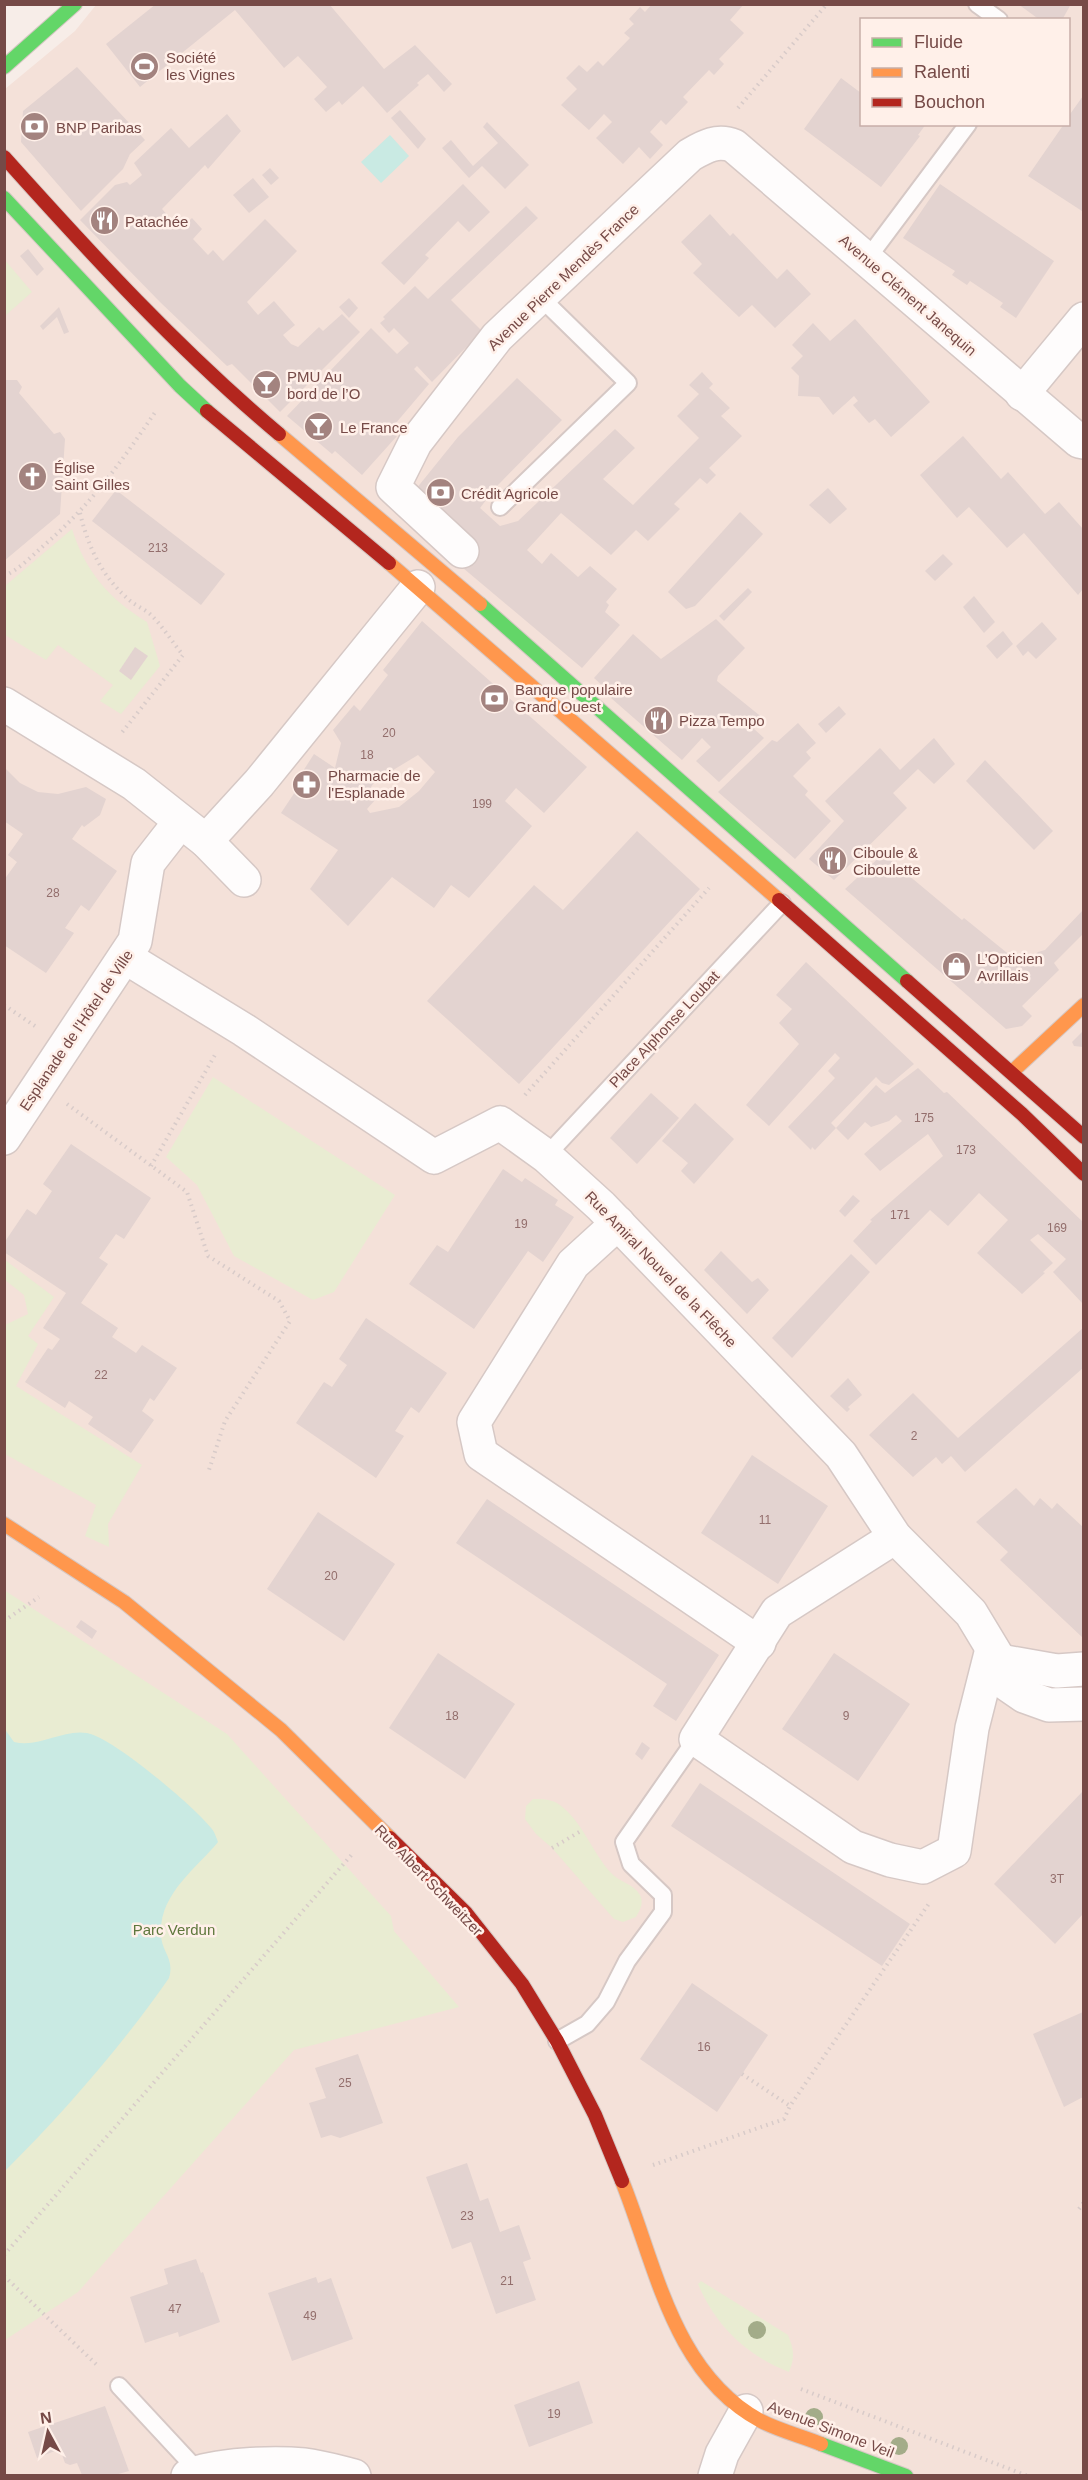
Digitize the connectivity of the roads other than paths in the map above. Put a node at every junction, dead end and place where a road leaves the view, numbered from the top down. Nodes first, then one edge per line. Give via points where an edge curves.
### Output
1 (75, 4) edge
2 (977, 4) edge
3 (996, 18) edge
4 (4, 67) edge
5 (966, 126) edge
6 (734, 146) joint
7 (4, 157) edge
8 (4, 198) edge
9 (867, 258) junction
10 (540, 297) junction
11 (1083, 319) edge
12 (1022, 394) junction
13 (1083, 442) edge
14 (500, 507) dead end
15 (446, 564) junction
16 (4, 704) edge
17 (180, 822) junction
18 (206, 841) junction
19 (244, 880) dead end
20 (782, 903) junction
21 (125, 957) junction
22 (1083, 1005) edge
23 (1012, 1072) junction
24 (1083, 1137) edge
25 (4, 1138) edge
26 (546, 1156) junction
27 (1083, 1174) edge
28 (618, 1223) junction
29 (4, 1524) edge
30 (895, 1537) junction
31 (759, 1643) junction
32 (996, 1655) junction
33 (1083, 1669) edge
34 (1083, 1704) edge
35 (696, 1739) junction
36 (557, 2041) junction
37 (119, 2386) road end
38 (746, 2411) junction
39 (193, 2473) edge
40 (354, 2475) edge
41 (715, 2475) edge
42 (906, 2475) edge

1 - 4 main road
2 - 3 lane
5 - 9 lane
6 - 9 street, Avenue Clément Janequin
6 - 10 street, Avenue Pierre Mendès France via 711,144 690,155
7 - 15 main road via 108,272 200,365
8 - 15 main road via 180,386 236,436
9 - 12 street, Avenue Clément Janequin
10 - 14 lane via 628,383
10 - 15 street, Avenue Pierre Mendès France via 497,337 415,443 393,487
11 - 12 street
12 - 13 street, Avenue Clément Janequin
15 - 18 street
15 - 20 main road
15 - 23 main road via 597,710
16 - 17 street via 134,784
17 - 18 street
17 - 21 street, Esplanade de l'Hôtel de Ville via 148,863 135,941
18 - 19 street
20 - 26 lane, Place Alphonse Loubat
20 - 27 main road
21 - 25 street, Esplanade de l'Hôtel de Ville
21 - 26 street, Rue Amiral Nouvel de la Flêche via 238,1026 434,1157 500,1123
22 - 23 main road
23 - 24 main road
26 - 28 street, Rue Amiral Nouvel de la Flêche
28 - 30 street, Rue Amiral Nouvel de la Flêche via 842,1455
28 - 31 street via 573,1264 474,1422 481,1454
29 - 36 main road, Rue Albert Schweitzer via 124,1602 281,1730 466,1913 522,1984
30 - 31 street via 777,1612
30 - 32 street, Rue Amiral Nouvel de la Flêche via 972,1614
31 - 35 street
32 - 33 street via 1057,1671
32 - 34 street, Rue Amiral Nouvel de la Flêche via 1008,1685 1024,1696 1049,1705
32 - 35 street via 972,1728 954,1851 923,1867 854,1847
35 - 36 lane via 624,1842 632,1864 663,1895 663,1912 627,1961 594,2018
36 - 38 main road, Rue Albert Schweitzer via 595,2115 672,2320 700,2367
37 - 39 lane
38 - 41 street
38 - 42 main road, Avenue Simone Veil via 783,2431
39 - 40 street via 250,2465 304,2465

